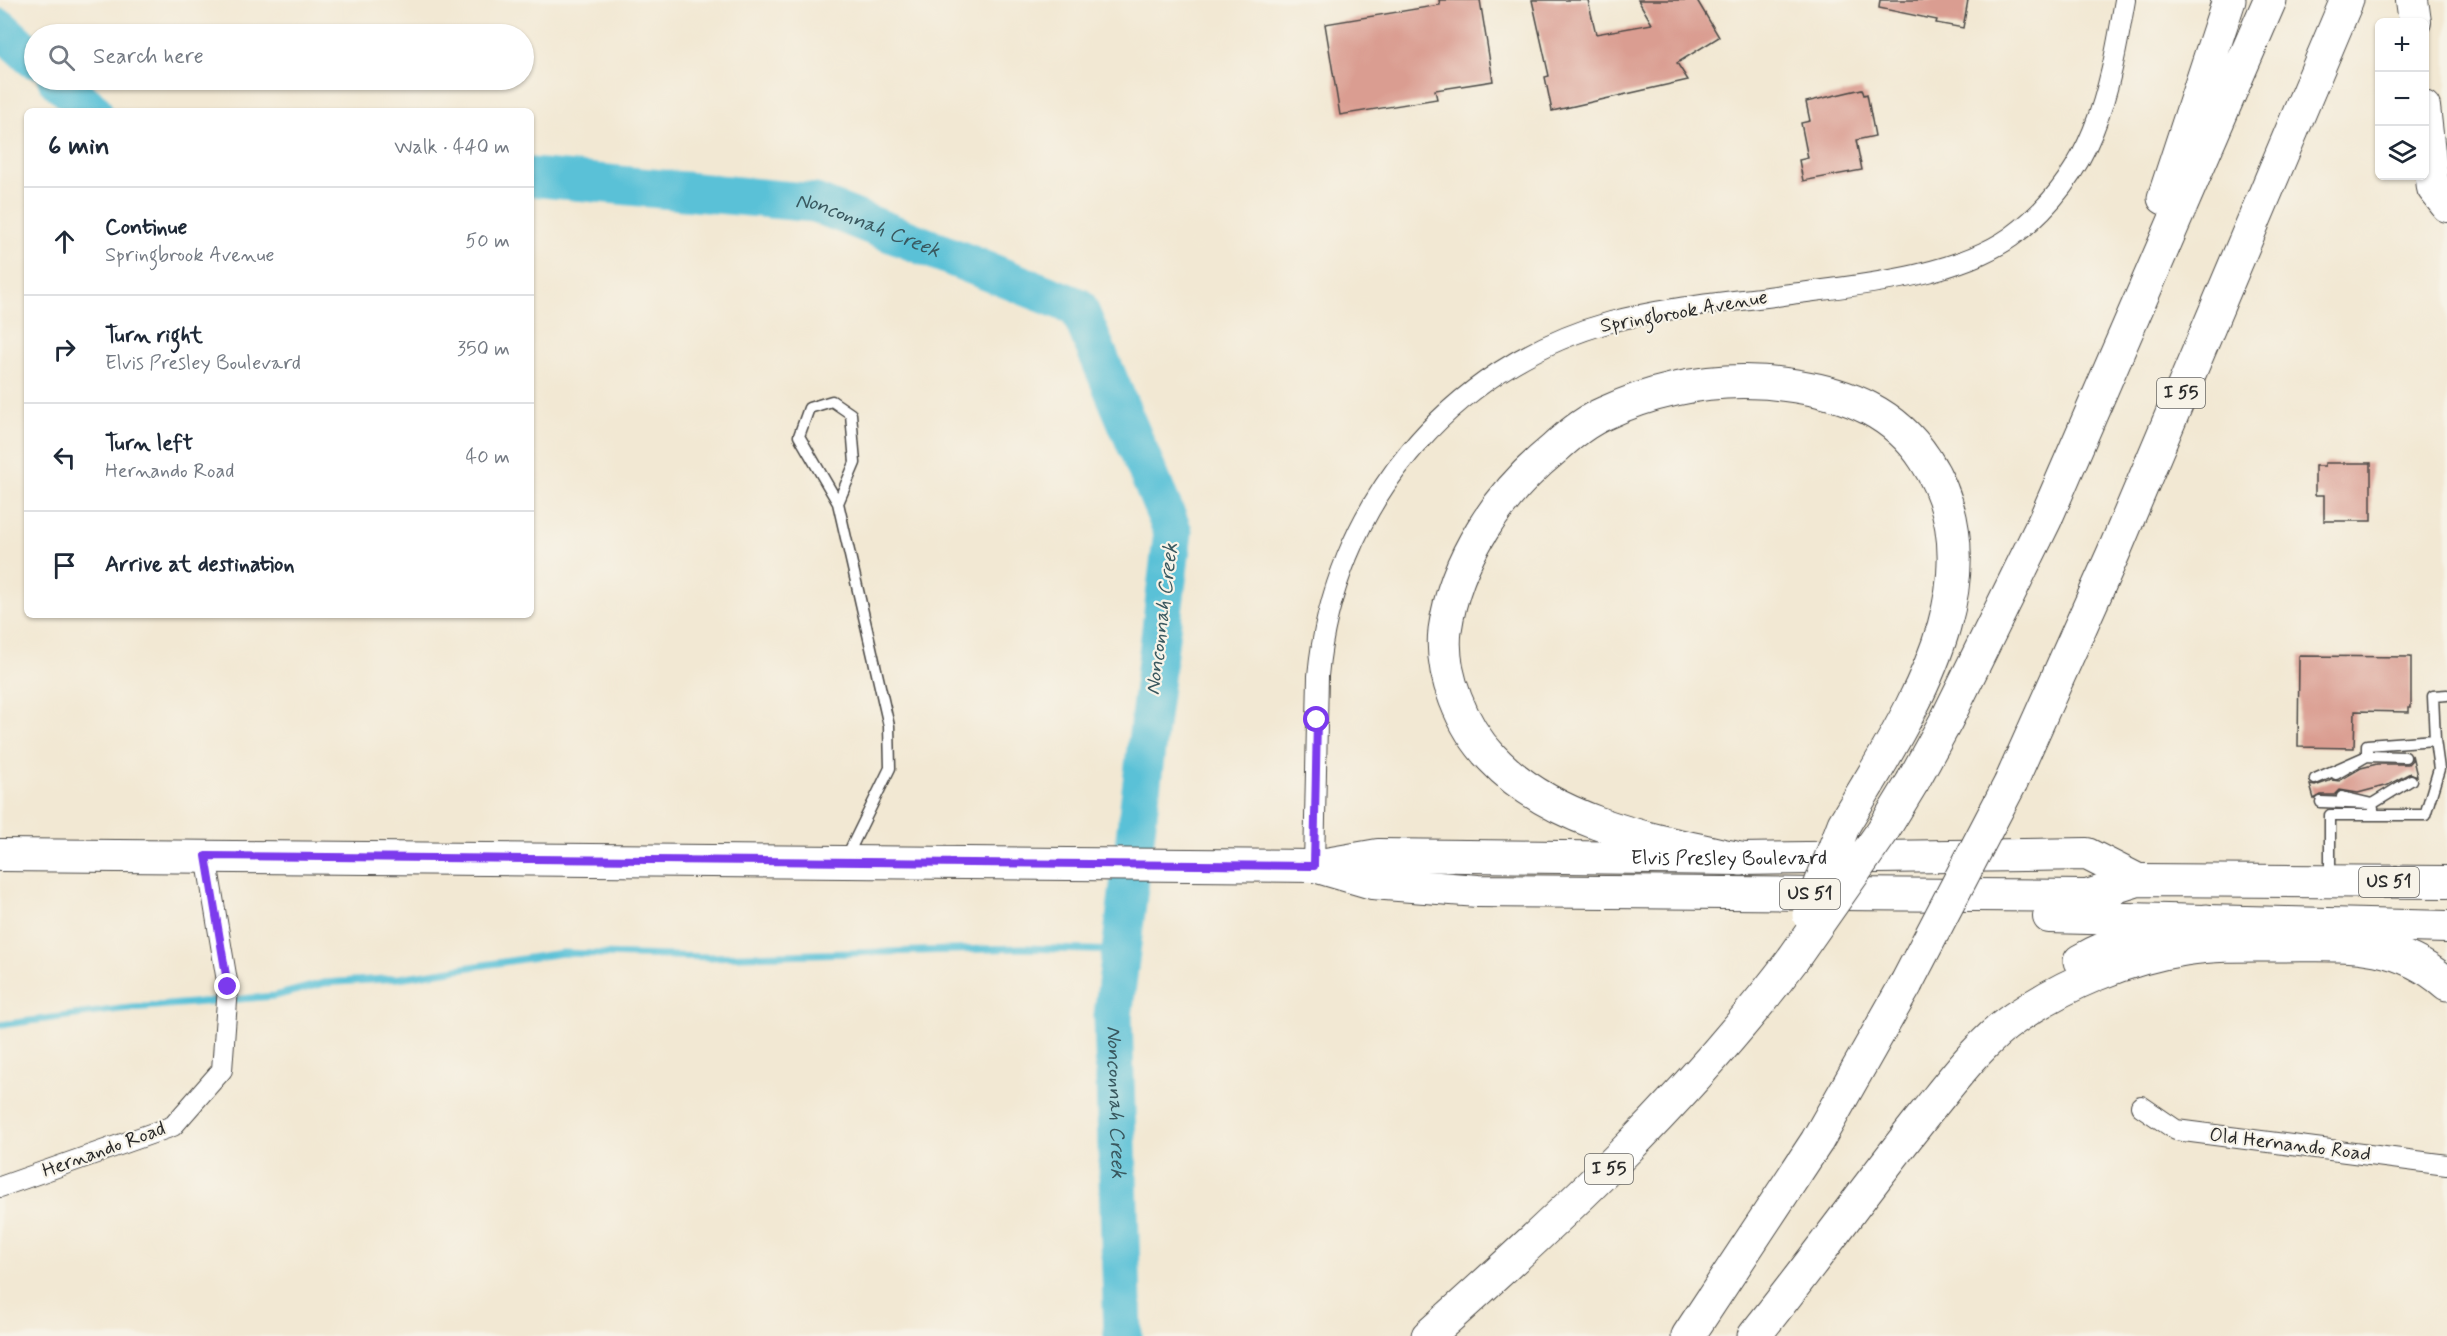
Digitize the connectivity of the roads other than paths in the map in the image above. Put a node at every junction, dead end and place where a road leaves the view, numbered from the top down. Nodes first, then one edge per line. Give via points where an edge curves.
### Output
1 (2125, 0) edge
2 (2229, 0) edge
3 (2270, 0) edge
4 (2412, 0) edge
5 (2347, 1) edge
6 (2414, 18) edge
7 (2426, 126) edge
8 (2447, 206) edge
9 (2098, 399) junction
10 (838, 503) junction
11 (2447, 695) edge
12 (2435, 740) junction
13 (2367, 756) junction
14 (2405, 757) dead end
15 (2385, 762) dead end
16 (2361, 768) dead end
17 (2336, 774) dead end
18 (2315, 779) dead end
19 (2411, 780) dead end
20 (2392, 784) dead end
21 (2367, 790) dead end
22 (2342, 797) dead end
23 (2321, 802) dead end
24 (2373, 809) junction
25 (5, 855) edge
26 (206, 856) junction
27 (1741, 859) junction
28 (844, 861) junction
29 (1314, 866) junction
30 (2138, 880) junction
31 (2330, 881) junction
32 (2447, 882) edge
33 (1898, 895) junction
34 (2207, 921) junction
35 (2447, 927) edge
36 (1793, 959) junction
37 (2447, 984) edge
38 (2014, 1019) junction
39 (2141, 1106) dead end
40 (2447, 1165) edge
41 (0, 1186) edge
42 (1428, 1336) edge
43 (1688, 1336) edge
44 (1754, 1336) edge

1 - 29 street, Springbrook Avenue via 2106,99 2086,148 2042,210 2009,238 1970,257 1919,274 1660,312 1588,329 1543,348 1496,375 1453,407 1427,433 1373,502 1348,552 1328,611 1318,676
2 - 9 highway
3 - 9 highway, I 55
4 - 6 main road
5 - 43 highway, I 55, bridge via 2113,554 2010,782 1906,984 1817,1141
7 - 8 main road via 2433,188
9 - 36 highway, I 55, bridge via 2045,520 1946,721 1882,832
10 - 10 lane via 855,463 851,414 832,401 809,408 799,436
10 - 28 lane via 889,726 890,757 890,768
11 - 12 lane via 2433,696
12 - 13 lane via 2367,745
12 - 24 lane via 2439,769 2425,815
13 - 14 lane
13 - 15 lane
13 - 16 lane
13 - 17 lane
13 - 18 lane
19 - 24 lane
20 - 24 lane
21 - 24 lane
22 - 24 lane
23 - 24 lane
24 - 31 lane via 2330,815
25 - 26 main road, Elvis Presley Boulevard / US 51
26 - 28 main road, Elvis Presley Boulevard / US 51
26 - 41 street, Hernando Road via 228,987 222,1070 173,1126
27 - 29 main road, Elvis Presley Boulevard / US 51 via 1378,855
27 - 30 main road, Elvis Presley Boulevard / US 51 via 2087,854
27 - 36 highway, bridge via 1614,828 1574,813 1514,778 1491,758 1470,729 1451,684 1445,633 1465,564 1483,529 1506,494 1572,434 1602,414 1644,397 1721,381 1765,381 1847,398 1876,411 1905,433 1935,476 1948,511 1953,546 1952,590 1941,642 1918,696 1844,824
28 - 29 main road, Elvis Presley Boulevard / US 51
29 - 33 main road, Elvis Presley Boulevard / US 51 via 1372,883 1478,891
30 - 31 main road, Elvis Presley Boulevard / US 51
30 - 33 main road, Elvis Presley Boulevard / US 51 via 2087,896
31 - 32 main road, Elvis Presley Boulevard / US 51
33 - 34 main road via 1991,915
34 - 35 main road
34 - 38 highway via 2144,932 2088,956 2043,984
36 - 42 highway, I 55 via 1722,1048 1609,1170
37 - 38 highway via 2403,956 2366,946 2204,947 2146,957 2106,970
38 - 44 highway via 1994,1035 1950,1084
39 - 40 street, Old Hernando Road via 2176,1130

